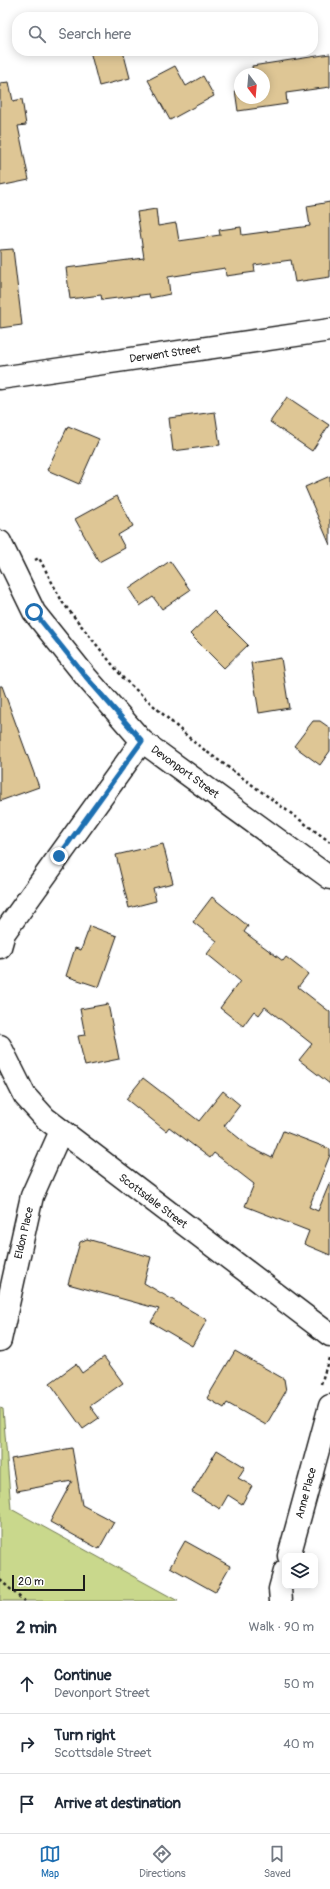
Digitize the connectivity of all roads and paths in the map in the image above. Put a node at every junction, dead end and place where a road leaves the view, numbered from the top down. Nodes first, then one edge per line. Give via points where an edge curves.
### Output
1 (330, 330) edge
2 (0, 378) edge
3 (0, 542) edge
4 (39, 558) dead end
5 (142, 741) junction
6 (330, 842) edge
7 (330, 878) edge
8 (0, 946) edge
9 (0, 1046) edge
10 (61, 1131) junction
11 (330, 1335) edge
12 (0, 1340) edge
13 (330, 1406) edge
14 (290, 1553) edge
15 (0, 1580) edge
16 (282, 1582) edge
17 (24, 1601) edge
18 (281, 1601) edge

1 - 2 street, Derwent Street
3 - 5 street, Devonport Street via 34,612
4 - 6 path via 63,603 124,680 195,743
5 - 7 street, Devonport Street
5 - 8 street via 4,933
9 - 10 street, Scottsdale Street via 25,1096
10 - 11 street, Scottsdale Street
10 - 12 street, Eldon Place via 32,1196
13 - 14 street, Anne Place
15 - 17 path
16 - 18 street

